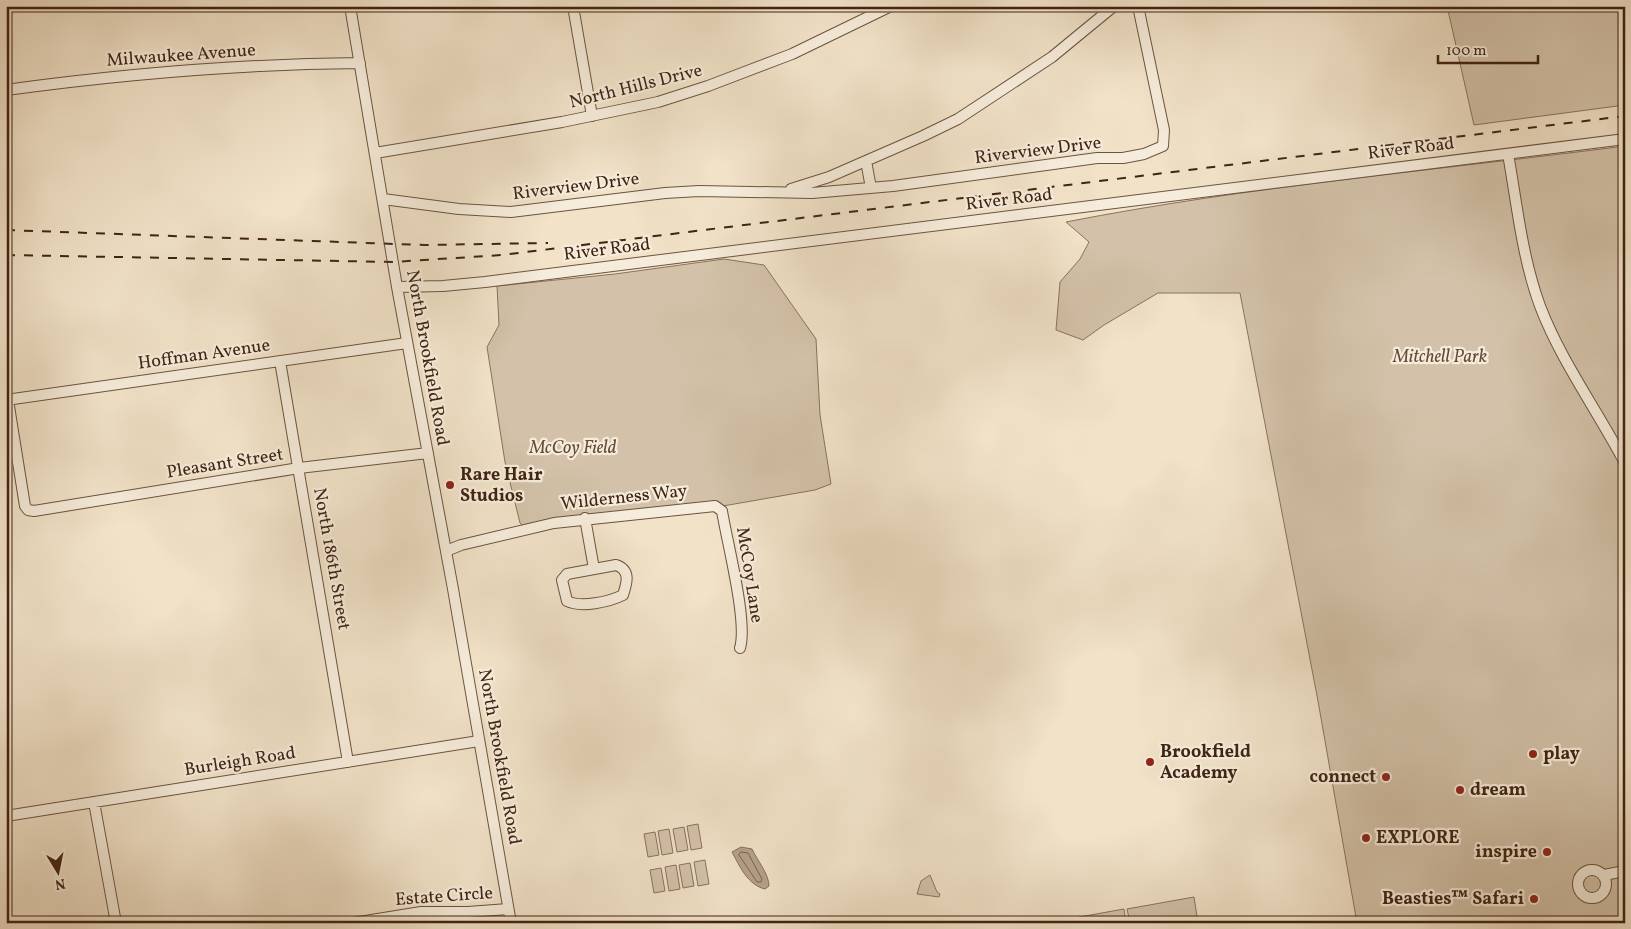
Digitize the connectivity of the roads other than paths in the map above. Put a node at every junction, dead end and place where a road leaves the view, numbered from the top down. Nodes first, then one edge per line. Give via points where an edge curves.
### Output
1 (350, 6) edge
2 (573, 6) edge
3 (891, 6) edge
4 (1114, 6) edge
5 (1138, 6) edge
6 (360, 63) junction
7 (6, 90) edge
8 (592, 116) junction
9 (1625, 139) edge
10 (375, 153) junction
11 (1508, 154) junction
12 (866, 161) junction
13 (871, 188) junction
14 (773, 192) junction
15 (383, 199) junction
16 (397, 287) junction
17 (407, 343) junction
18 (280, 361) junction
19 (7, 400) edge
20 (428, 453) junction
21 (1625, 463) edge
22 (299, 468) junction
23 (719, 507) joint
24 (585, 518) junction
25 (446, 551) junction
26 (594, 569) junction
27 (740, 648) dead end
28 (479, 742) junction
29 (348, 762) junction
30 (94, 802) junction
31 (6, 816) edge
32 (1625, 872) edge
33 (1604, 875) dead end
34 (508, 908) junction
35 (116, 923) edge
36 (353, 923) edge
37 (511, 923) edge

1 - 6 street, North Brookfield Road
2 - 8 street
3 - 8 street, North Hills Drive via 792,54 708,86 658,102
4 - 12 street, Riverview Drive via 1052,57 986,101 923,136
5 - 13 street, Riverview Drive via 1164,130 1163,146 1123,158 1098,158
6 - 7 street, Milwaukee Avenue via 131,75
6 - 10 street, North Brookfield Road
8 - 10 street, North Hills Drive
9 - 11 street, River Road
10 - 15 street, North Brookfield Road
11 - 16 street, River Road via 476,283
11 - 21 street via 1523,242 1540,305 1562,354
12 - 13 street
12 - 14 street, Riverview Drive via 807,185
13 - 14 street, Riverview Drive via 812,193
14 - 15 street, Riverview Drive via 665,193 511,212
15 - 16 street, North Brookfield Road
16 - 17 street, North Brookfield Road
17 - 18 street, Hoffman Avenue
17 - 20 street, North Brookfield Road
18 - 19 street, Hoffman Avenue
18 - 22 street, North 186th Street
19 - 22 street, Pleasant Street via 28,510 44,511
20 - 22 street, Pleasant Street
20 - 25 street, North Brookfield Road
22 - 29 street, North 186th Street
23 - 24 street, Wilderness Way via 709,505 649,514
23 - 27 street, McCoy Lane via 740,616
24 - 25 street, Wilderness Way via 494,536
24 - 26 street
25 - 28 street, North Brookfield Road
26 - 26 street via 622,567 627,578 623,595 582,604 567,601 564,576
28 - 29 street, Burleigh Road
28 - 34 street, North Brookfield Road
29 - 30 street, Burleigh Road
30 - 31 street, Burleigh Road
30 - 35 street
32 - 33 street
34 - 36 street, Estate Circle via 421,912
34 - 37 street, North Brookfield Road

